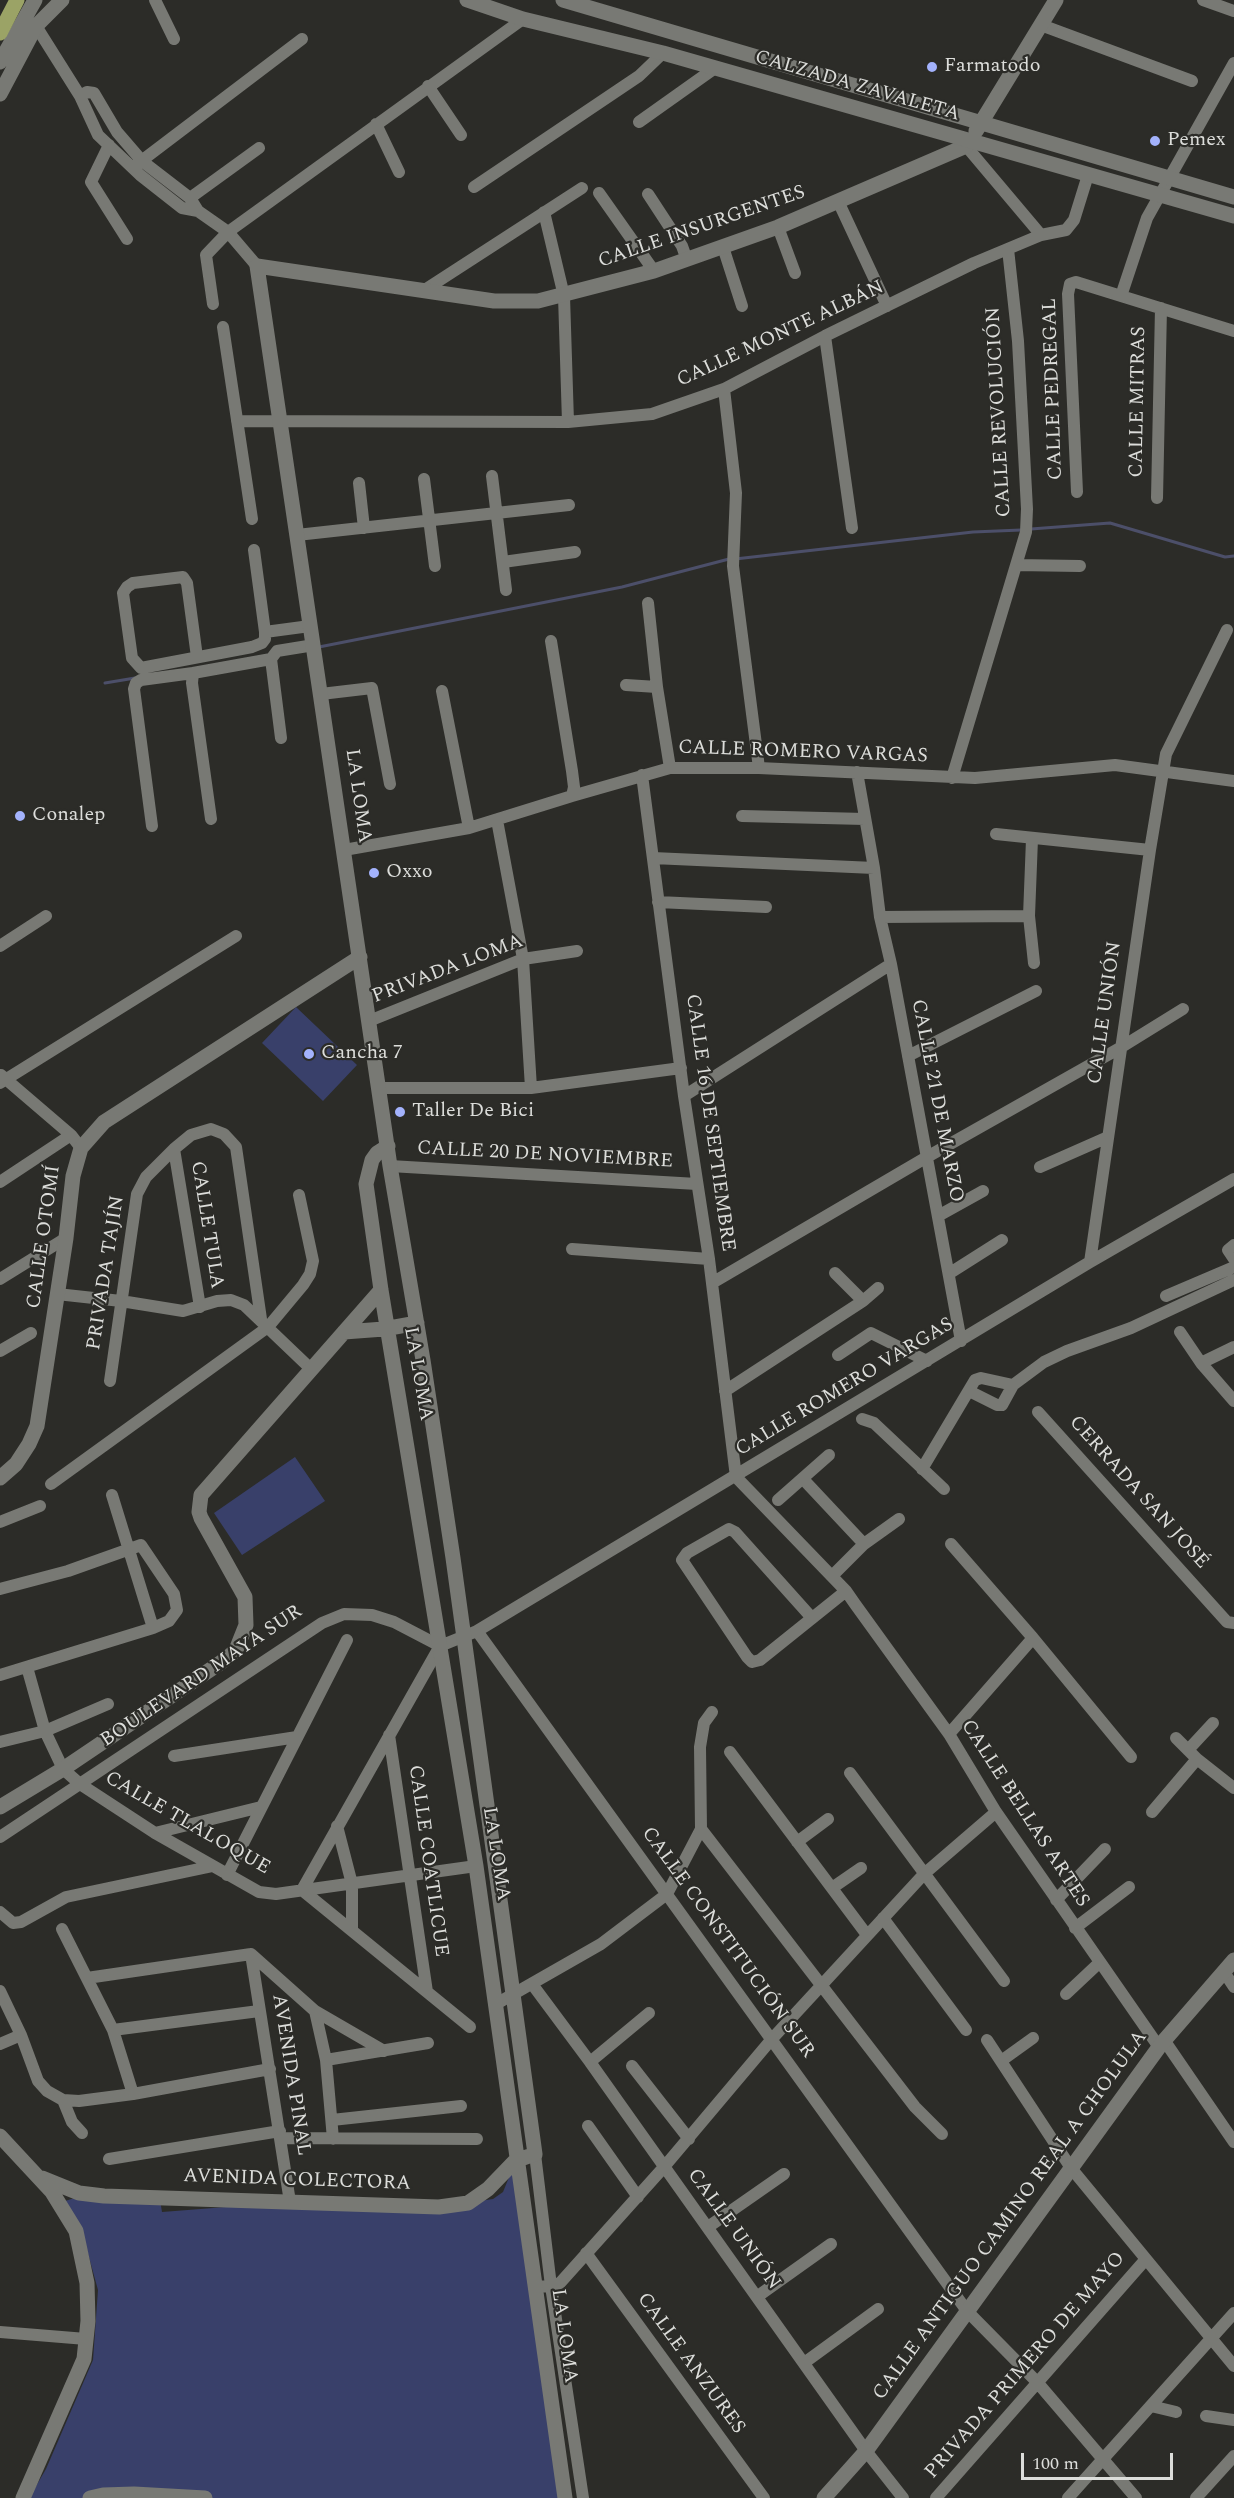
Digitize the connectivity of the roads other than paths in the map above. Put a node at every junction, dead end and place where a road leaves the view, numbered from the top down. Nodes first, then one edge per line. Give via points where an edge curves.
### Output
1 (17, 0) edge
2 (34, 0) edge
3 (62, 0) edge
4 (155, 0) edge
5 (467, 0) edge
6 (563, 0) edge
7 (1056, 0) edge
8 (1203, 0) edge
9 (492, 4) edge
10 (1234, 11) edge
11 (524, 19) junction
12 (1041, 25) junction
13 (36, 26) junction
14 (0, 33) edge
15 (174, 39) dead end
16 (302, 39) dead end
17 (663, 53) junction
18 (0, 62) edge
19 (1234, 63) edge
20 (715, 68) junction
21 (1192, 81) dead end
22 (428, 86) junction
23 (0, 94) edge
24 (80, 96) junction
25 (639, 122) dead end
26 (376, 124) junction
27 (981, 124) junction
28 (461, 135) dead end
29 (968, 143) junction
30 (109, 145) junction
31 (259, 148) dead end
32 (138, 164) junction
33 (399, 172) dead end
34 (1088, 175) junction
35 (1168, 179) junction
36 (474, 187) dead end
37 (582, 188) dead end
38 (598, 193) dead end
39 (648, 194) dead end
40 (1158, 195) junction
41 (1234, 197) edge
42 (189, 198) junction
43 (838, 201) junction
44 (198, 211) junction
45 (544, 212) junction
46 (1234, 216) edge
47 (778, 227) junction
48 (228, 232) junction
49 (1041, 235) junction
50 (127, 239) dead end
51 (723, 247) junction
52 (1008, 249) junction
53 (687, 260) junction
54 (257, 266) junction
55 (654, 272) junction
56 (795, 273) dead end
57 (423, 291) junction
58 (564, 296) junction
59 (1121, 296) junction
60 (213, 304) dead end
61 (742, 306) dead end
62 (887, 306) junction
63 (1161, 308) junction
64 (223, 327) dead end
65 (1234, 331) edge
66 (825, 336) junction
67 (724, 389) junction
68 (237, 421) junction
69 (281, 422) junction
70 (568, 422) junction
71 (492, 476) dead end
72 (424, 479) dead end
73 (359, 483) dead end
74 (1077, 492) dead end
75 (1157, 498) dead end
76 (569, 505) dead end
77 (496, 513) junction
78 (252, 519) dead end
79 (429, 521) junction
80 (364, 528) junction
81 (852, 528) dead end
82 (297, 535) junction
83 (254, 550) dead end
84 (575, 552) dead end
85 (503, 562) junction
86 (1016, 565) junction
87 (1080, 566) dead end
88 (435, 567) dead end
89 (506, 590) dead end
90 (648, 603) dead end
91 (310, 626) junction
92 (1227, 630) dead end
93 (265, 632) junction
94 (551, 640) dead end
95 (314, 645) junction
96 (197, 657) junction
97 (271, 659) junction
98 (193, 673) junction
99 (626, 685) dead end
100 (657, 687) junction
101 (442, 691) dead end
102 (321, 693) junction
103 (281, 738) dead end
104 (670, 768) junction
105 (759, 768) junction
106 (1164, 771) junction
107 (856, 772) junction
108 (642, 775) junction
109 (952, 778) junction
110 (1234, 781) edge
111 (390, 784) dead end
112 (572, 796) junction
113 (742, 816) dead end
114 (211, 819) dead end
115 (865, 819) junction
116 (497, 820) junction
117 (152, 826) dead end
118 (469, 828) junction
119 (996, 834) dead end
120 (1032, 839) junction
121 (1150, 849) junction
122 (344, 850) junction
123 (653, 858) junction
124 (874, 868) junction
125 (658, 902) junction
126 (766, 907) dead end
127 (46, 916) dead end
128 (1029, 916) junction
129 (880, 917) junction
130 (236, 936) dead end
131 (0, 946) edge
132 (577, 951) dead end
133 (360, 957) junction
134 (523, 959) junction
135 (1034, 963) dead end
136 (891, 964) junction
137 (1035, 991) dead end
138 (1183, 1010) dead end
139 (369, 1022) junction
140 (1120, 1048) junction
141 (908, 1056) junction
142 (681, 1068) junction
143 (2, 1079) edge
144 (380, 1088) junction
145 (531, 1088) junction
146 (684, 1096) junction
147 (70, 1135) junction
148 (1108, 1137) junction
149 (388, 1146) junction
150 (81, 1148) junction
151 (174, 1149) junction
152 (927, 1157) junction
153 (390, 1166) junction
154 (1040, 1167) dead end
155 (1234, 1179) edge
156 (0, 1182) edge
157 (697, 1185) junction
158 (983, 1191) dead end
159 (299, 1195) dead end
160 (938, 1216) junction
161 (66, 1238) junction
162 (1002, 1240) dead end
163 (1234, 1245) edge
164 (572, 1249) dead end
165 (709, 1259) junction
166 (1234, 1259) edge
167 (1090, 1262) junction
168 (1234, 1267) edge
169 (835, 1273) dead end
170 (950, 1273) junction
171 (0, 1280) edge
172 (1234, 1280) edge
173 (712, 1283) junction
174 (878, 1288) dead end
175 (381, 1290) junction
176 (57, 1294) junction
177 (1166, 1296) dead end
178 (121, 1300) junction
179 (863, 1301) junction
180 (200, 1307) junction
181 (264, 1323) junction
182 (417, 1323) junction
183 (388, 1329) junction
184 (344, 1332) junction
185 (1180, 1332) dead end
186 (31, 1333) dead end
187 (961, 1341) junction
188 (1234, 1347) edge
189 (0, 1352) edge
190 (838, 1355) dead end
191 (927, 1361) junction
192 (1201, 1363) junction
193 (311, 1369) junction
194 (110, 1381) dead end
195 (1013, 1385) junction
196 (725, 1391) junction
197 (969, 1391) junction
198 (1234, 1401) edge
199 (1038, 1412) dead end
200 (862, 1419) dead end
201 (829, 1455) dead end
202 (922, 1469) junction
203 (440, 1472) junction
204 (413, 1474) junction
205 (736, 1477) junction
206 (0, 1478) edge
207 (803, 1479) junction
208 (51, 1485) dead end
209 (945, 1489) dead end
210 (112, 1496) dead end
211 (778, 1500) dead end
212 (40, 1506) dead end
213 (899, 1518) dead end
214 (0, 1522) edge
215 (864, 1544) junction
216 (951, 1544) dead end
217 (135, 1547) junction
218 (832, 1576) junction
219 (0, 1589) edge
220 (846, 1591) junction
221 (812, 1618) junction
222 (1234, 1623) edge
223 (153, 1628) junction
224 (470, 1634) junction
225 (1033, 1638) junction
226 (347, 1640) dead end
227 (440, 1646) junction
228 (27, 1667) junction
229 (0, 1675) edge
230 (108, 1704) dead end
231 (712, 1712) dead end
232 (1213, 1723) dead end
233 (45, 1731) junction
234 (949, 1734) junction
235 (389, 1735) junction
236 (297, 1737) junction
237 (1176, 1738) dead end
238 (0, 1742) edge
239 (1188, 1750) junction
240 (730, 1752) dead end
241 (174, 1756) dead end
242 (1131, 1757) dead end
243 (1197, 1759) junction
244 (63, 1769) junction
245 (850, 1773) dead end
246 (80, 1784) junction
247 (1234, 1788) edge
248 (0, 1807) edge
249 (261, 1807) junction
250 (996, 1812) junction
251 (1152, 1812) dead end
252 (828, 1819) dead end
253 (338, 1826) junction
254 (701, 1829) junction
255 (155, 1833) junction
256 (0, 1837) edge
257 (797, 1842) junction
258 (1105, 1849) dead end
259 (213, 1866) junction
260 (476, 1866) junction
261 (861, 1868) dead end
262 (924, 1874) junction
263 (226, 1875) junction
264 (411, 1875) junction
265 (352, 1884) junction
266 (1130, 1887) dead end
267 (832, 1888) junction
268 (302, 1890) junction
269 (667, 1894) junction
270 (1056, 1900) junction
271 (0, 1912) edge
272 (883, 1918) junction
273 (352, 1928) junction
274 (1075, 1928) junction
275 (62, 1929) dead end
276 (867, 1935) junction
277 (250, 1954) junction
278 (1099, 1963) junction
279 (1229, 1966) edge
280 (87, 1978) junction
281 (1004, 1982) dead end
282 (532, 1984) junction
283 (823, 1984) junction
284 (1234, 1987) edge
285 (0, 1991) edge
286 (426, 1992) junction
287 (1066, 1994) dead end
288 (513, 1995) junction
289 (496, 2004) junction
290 (259, 2011) junction
291 (315, 2011) junction
292 (649, 2013) dead end
293 (470, 2027) dead end
294 (113, 2030) junction
295 (966, 2030) dead end
296 (21, 2035) junction
297 (1034, 2038) dead end
298 (771, 2040) junction
299 (987, 2040) dead end
300 (428, 2043) dead end
301 (0, 2044) edge
302 (1162, 2044) junction
303 (384, 2051) junction
304 (326, 2060) junction
305 (1001, 2061) junction
306 (590, 2062) junction
307 (632, 2066) dead end
308 (270, 2069) junction
309 (134, 2094) junction
310 (63, 2100) junction
311 (461, 2106) dead end
312 (332, 2120) junction
313 (588, 2126) dead end
314 (82, 2133) dead end
315 (281, 2134) junction
316 (942, 2134) dead end
317 (0, 2136) edge
318 (333, 2139) junction
319 (477, 2139) dead end
320 (689, 2139) junction
321 (1234, 2142) edge
322 (535, 2154) junction
323 (109, 2159) dead end
324 (516, 2160) junction
325 (664, 2167) junction
326 (1071, 2168) junction
327 (784, 2174) dead end
328 (42, 2178) junction
329 (638, 2197) junction
330 (290, 2202) junction
331 (708, 2227) junction
332 (831, 2244) dead end
333 (586, 2253) junction
334 (1146, 2259) junction
335 (550, 2286) junction
336 (534, 2287) junction
337 (758, 2296) junction
338 (878, 2310) dead end
339 (967, 2311) junction
340 (1234, 2313) edge
341 (0, 2332) edge
342 (1211, 2338) junction
343 (86, 2339) junction
344 (804, 2363) junction
345 (1234, 2366) edge
346 (1036, 2382) junction
347 (1151, 2406) junction
348 (1176, 2412) dead end
349 (1206, 2416) dead end
350 (1234, 2420) edge
351 (866, 2451) junction
352 (1234, 2456) edge
353 (1103, 2460) junction
354 (23, 2498) edge
355 (90, 2498) edge
356 (205, 2498) edge
357 (565, 2498) edge
358 (583, 2498) edge
359 (764, 2498) edge
360 (824, 2498) edge
361 (903, 2498) edge
362 (936, 2498) edge
363 (1068, 2498) edge
364 (1136, 2498) edge
365 (1196, 2498) edge

1 - 14 main road
2 - 18 street
3 - 13 street
4 - 15 street
5 - 9 street, CALZADA ZAVALETA
6 - 27 street, CALZADA ZAVALETA
7 - 12 street
8 - 10 street
9 - 11 street, CALZADA ZAVALETA
11 - 17 street, CALZADA ZAVALETA
11 - 22 street
12 - 21 street
12 - 27 street
13 - 23 street
13 - 24 street
16 - 32 street
17 - 20 street, CALZADA ZAVALETA
17 - 36 street via 639,76
19 - 35 street
20 - 25 street
20 - 29 street, CALZADA ZAVALETA
22 - 26 street
22 - 28 street
24 - 30 street via 98,135
24 - 32 street via 94,93
26 - 33 street
26 - 48 street
27 - 29 street
27 - 35 street, CALZADA ZAVALETA
29 - 34 street, CALZADA ZAVALETA
29 - 43 street, CALLE INSURGENTES
29 - 49 street
30 - 32 street
30 - 50 street via 91,182
31 - 42 street
32 - 42 street
32 - 44 street via 182,208
34 - 40 street, CALZADA ZAVALETA
34 - 49 street, CALLE MONTE ALBÁN via 1071,226
35 - 40 street
35 - 41 street, CALZADA ZAVALETA
37 - 45 street
38 - 55 street
39 - 53 street
40 - 46 street, CALZADA ZAVALETA
40 - 59 street
42 - 44 street
43 - 47 street, CALLE INSURGENTES
43 - 62 street
44 - 48 street
45 - 57 street
45 - 58 street
47 - 51 street, CALLE INSURGENTES
47 - 56 street
48 - 54 street
48 - 60 street via 206,255
49 - 52 street, CALLE MONTE ALBÁN
51 - 53 street, CALLE INSURGENTES
51 - 61 street
52 - 62 street, CALLE MONTE ALBÁN
52 - 86 street, CALLE REVOLUCIÓN via 1028,509
53 - 55 street, CALLE INSURGENTES
54 - 57 street, CALLE INSURGENTES
54 - 69 street, LA LOMA
55 - 58 street, CALLE INSURGENTES
57 - 58 street, CALLE INSURGENTES via 516,302
58 - 70 street
59 - 63 street
59 - 74 street, CALLE PEDREGAL via 1076,282 1070,285
62 - 66 street, CALLE MONTE ALBÁN
63 - 65 street
63 - 75 street, CALLE MITRAS
64 - 68 street
66 - 67 street, CALLE MONTE ALBÁN
66 - 81 street
67 - 70 street, CALLE MONTE ALBÁN via 652,414
67 - 105 street via 736,494 733,566
68 - 69 street, CALLE MONTE ALBÁN
68 - 78 street
69 - 70 street, CALLE MONTE ALBÁN
69 - 82 street, LA LOMA
71 - 77 street
72 - 79 street
73 - 80 street
76 - 77 street
77 - 79 street
77 - 85 street
79 - 80 street
79 - 88 street
80 - 82 street
82 - 91 street, LA LOMA
83 - 93 street
84 - 85 street
85 - 89 street
86 - 87 street
86 - 109 street, CALLE REVOLUCIÓN
90 - 100 street
91 - 93 street
91 - 95 street, LA LOMA
92 - 106 street, CALLE UNIÓN via 1169,745
93 - 96 street via 262,644
94 - 112 street via 574,787
95 - 97 street via 277,651
95 - 102 street, LA LOMA
96 - 96 street via 141,668 135,664 123,593 126,587 183,577
97 - 98 street
97 - 103 street
98 - 114 street
98 - 117 street via 141,680 134,689
99 - 100 street
100 - 104 street
101 - 118 street
102 - 111 street via 372,688
102 - 122 street, LA LOMA
104 - 105 street, CALLE ROMERO VARGAS
104 - 108 street, CALLE ROMERO VARGAS
105 - 107 street, CALLE ROMERO VARGAS
106 - 109 street, CALLE ROMERO VARGAS via 1115,765
106 - 110 street, CALLE ROMERO VARGAS
106 - 121 street, CALLE UNIÓN
107 - 109 street, CALLE ROMERO VARGAS
107 - 115 street, CALLE 21 DE MARZO
108 - 112 street, CALLE ROMERO VARGAS
108 - 123 street, CALLE 16 DE SEPTIEMBRE
112 - 116 street, CALLE ROMERO VARGAS
113 - 115 street
115 - 124 street, CALLE 21 DE MARZO
116 - 118 street, CALLE ROMERO VARGAS
116 - 134 street
118 - 122 street, CALLE ROMERO VARGAS
119 - 120 street
120 - 121 street
120 - 128 street
121 - 140 street, CALLE UNIÓN
122 - 133 street, LA LOMA
123 - 124 street
123 - 125 street, CALLE 16 DE SEPTIEMBRE
124 - 129 street, CALLE 21 DE MARZO
125 - 126 street
125 - 142 street, CALLE 16 DE SEPTIEMBRE
127 - 131 street
128 - 129 street
128 - 135 street
129 - 136 street, CALLE 21 DE MARZO
130 - 143 street
132 - 134 street, PRIVADA LOMA
133 - 139 street, LA LOMA
133 - 150 street, CALLE OTOMÍ via 104,1122
134 - 139 street, PRIVADA LOMA
134 - 145 street
136 - 141 street, CALLE 21 DE MARZO
136 - 146 street
137 - 141 street
138 - 140 street
139 - 144 street, LA LOMA
140 - 148 street, CALLE UNIÓN
140 - 152 street
141 - 152 street, CALLE 21 DE MARZO
142 - 145 street
142 - 146 street, CALLE 16 DE SEPTIEMBRE
143 - 147 street
144 - 145 street
144 - 149 street, LA LOMA
146 - 157 street, CALLE 16 DE SEPTIEMBRE
147 - 150 street
147 - 156 street
148 - 154 street
148 - 167 street, CALLE UNIÓN
149 - 153 street
149 - 175 street, LA LOMA via 372,1160 366,1184
150 - 161 street, CALLE OTOMÍ via 73,1176
151 - 178 street, PRIVADA TAJÍN via 146,1177 137,1194
151 - 180 street, CALLE TULA
151 - 181 street, PRIVADA TAJÍN via 191,1135 211,1129 224,1134 236,1147
152 - 160 street, CALLE 21 DE MARZO
152 - 173 street
153 - 157 street, CALLE 20 DE NOVIEMBRE
153 - 182 street
155 - 167 street, CALLE ROMERO VARGAS
157 - 165 street, CALLE 16 DE SEPTIEMBRE
158 - 160 street
159 - 181 street via 312,1248 310,1274
160 - 170 street, CALLE 21 DE MARZO
161 - 171 street
161 - 176 street, CALLE OTOMÍ
162 - 170 street
163 - 166 street via 1227,1250
164 - 165 street
165 - 173 street, CALLE 16 DE SEPTIEMBRE
167 - 187 street, CALLE ROMERO VARGAS
168 - 177 street
169 - 179 street
170 - 187 street, CALLE 21 DE MARZO
172 - 195 street via 1131,1328 1067,1351
173 - 196 street, CALLE 16 DE SEPTIEMBRE
174 - 179 street
175 - 183 street, LA LOMA
175 - 184 street
176 - 178 street
176 - 206 street, CALLE OTOMÍ via 37,1426 16,1464
178 - 180 street via 183,1311
178 - 194 street, PRIVADA TAJÍN
179 - 196 street
180 - 181 street via 231,1300 244,1305
181 - 193 street
181 - 208 street
182 - 183 street
182 - 203 street
183 - 184 street
183 - 204 street, LA LOMA
184 - 193 street
185 - 192 street
186 - 189 street
187 - 191 street, CALLE ROMERO VARGAS
188 - 192 street
190 - 191 street via 872,1333
191 - 205 street, CALLE ROMERO VARGAS
192 - 198 street
193 - 244 street via 201,1495 201,1518 245,1597 246,1625 236,1650
195 - 197 street via 978,1378
195 - 197 street via 999,1406
196 - 205 street, CALLE 16 DE SEPTIEMBRE
197 - 202 street
199 - 222 street, CERRADA SAN JOSÉ via 1227,1622
200 - 202 street via 874,1423
201 - 207 street
202 - 209 street
203 - 204 street
203 - 224 street
204 - 227 street, LA LOMA
205 - 218 street, CALLE BELLAS ARTES
205 - 224 street, CALLE ROMERO VARGAS
207 - 211 street
207 - 215 street
210 - 217 street
212 - 214 street
213 - 215 street
215 - 218 street
216 - 225 street
217 - 219 street via 68,1571
217 - 223 street
217 - 223 street via 176,1601 177,1610 172,1618
218 - 220 street, CALLE BELLAS ARTES
220 - 221 street
220 - 234 street, CALLE BELLAS ARTES
221 - 221 street via 729,1529 687,1553 682,1560 752,1662 760,1660
223 - 228 street
224 - 227 street
224 - 269 street, CALLE CONSTITUCIÓN SUR
224 - 288 street
225 - 234 street
225 - 242 street
226 - 236 street
227 - 235 street
227 - 246 street, BOULEVARD MAYA SUR via 394,1622 372,1615 344,1614 322,1623
227 - 260 street, LA LOMA
228 - 229 street
228 - 233 street
230 - 233 street
231 - 254 street via 704,1723 700,1747
232 - 239 street
233 - 238 street
233 - 244 street
234 - 250 street, CALLE BELLAS ARTES
235 - 253 street
235 - 264 street, CALLE COATLICUE
236 - 241 street
236 - 249 street
237 - 239 street
239 - 243 street
240 - 257 street
243 - 247 street
243 - 251 street
244 - 246 street, CALLE TLALOQUE
244 - 248 street
245 - 262 street
246 - 255 street, CALLE TLALOQUE
246 - 256 street, BOULEVARD MAYA SUR
249 - 255 street
249 - 263 street
250 - 262 street
250 - 270 street, CALLE BELLAS ARTES
252 - 257 street
253 - 265 street
253 - 268 street
254 - 269 street
254 - 283 street
255 - 259 street, CALLE TLALOQUE
257 - 267 street
258 - 270 street
259 - 263 street, CALLE TLALOQUE
259 - 271 street via 66,1897 21,1922 13,1923
260 - 264 street, CALLE TLALOQUE
260 - 289 street, LA LOMA
261 - 267 street
262 - 272 street
262 - 281 street
263 - 268 street, CALLE TLALOQUE via 259,1892
264 - 265 street, CALLE TLALOQUE
264 - 286 street, CALLE COATLICUE
265 - 268 street, CALLE TLALOQUE
265 - 273 street
266 - 274 street
267 - 276 street
268 - 273 street
269 - 282 street via 601,1944
269 - 298 street, CALLE CONSTITUCIÓN SUR
270 - 274 street, CALLE BELLAS ARTES
272 - 276 street
272 - 295 street
273 - 286 street
274 - 278 street, CALLE BELLAS ARTES
275 - 280 street
276 - 283 street
277 - 280 street
277 - 290 street, AVENIDA PINAL
277 - 291 street
278 - 287 street
278 - 302 street, CALLE BELLAS ARTES
279 - 284 street
279 - 302 street, CALLE ANTIGUO CAMINO REAL A CHOLULA
280 - 294 street
282 - 288 street
282 - 306 street, CALLE UNIÓN
283 - 298 street
283 - 316 street via 915,2107
285 - 296 street
286 - 293 street
288 - 289 street
288 - 322 street
289 - 324 street, LA LOMA
290 - 294 street
290 - 308 street, AVENIDA PINAL
291 - 303 street
291 - 304 street
292 - 306 street
294 - 309 street
296 - 301 street
296 - 310 street via 38,2081
297 - 305 street
298 - 320 street
298 - 339 street, CALLE CONSTITUCIÓN SUR
299 - 305 street
300 - 303 street
302 - 321 street, CALLE BELLAS ARTES
302 - 326 street, CALLE ANTIGUO CAMINO REAL A CHOLULA
303 - 304 street
304 - 312 street
305 - 326 street
306 - 325 street, CALLE UNIÓN
307 - 320 street
308 - 309 street
308 - 315 street, AVENIDA PINAL
309 - 310 street
310 - 314 street via 72,2122
311 - 312 street
312 - 318 street
313 - 329 street
315 - 318 street
315 - 323 street
315 - 330 street, AVENIDA PINAL
317 - 328 street
318 - 319 street
320 - 325 street
322 - 324 street, AVENIDA COLECTORA
322 - 335 street
324 - 330 street, AVENIDA COLECTORA via 468,2203 440,2207
324 - 336 street, LA LOMA
325 - 329 street
325 - 331 street, CALLE UNIÓN
326 - 334 street
326 - 339 street, CALLE ANTIGUO CAMINO REAL A CHOLULA
327 - 331 street
328 - 330 street, AVENIDA COLECTORA via 79,2193 104,2196
328 - 343 street via 76,2231 87,2283
329 - 333 street
331 - 337 street, CALLE UNIÓN
332 - 337 street
333 - 335 street via 560,2283
333 - 359 street, CALLE ANZURES
334 - 342 street
334 - 346 street, PRIVADA PRIMERO DE MAYO
335 - 336 street
335 - 358 street
336 - 357 street, LA LOMA
337 - 344 street, CALLE UNIÓN
338 - 344 street
339 - 346 street, CALLE CONSTITUCIÓN SUR
339 - 351 street, CALLE ANTIGUO CAMINO REAL A CHOLULA
340 - 342 street
341 - 343 street
342 - 345 street
342 - 347 street
343 - 354 street via 84,2359
344 - 351 street, CALLE UNIÓN
346 - 353 street, CALLE CONSTITUCIÓN SUR
346 - 362 street, PRIVADA PRIMERO DE MAYO
347 - 348 street
347 - 353 street
349 - 350 street
351 - 360 street, CALLE ANTIGUO CAMINO REAL A CHOLULA
351 - 361 street, CALLE UNIÓN
352 - 365 street
353 - 363 street
353 - 364 street, CALLE CONSTITUCIÓN SUR
355 - 356 street via 123,2494

